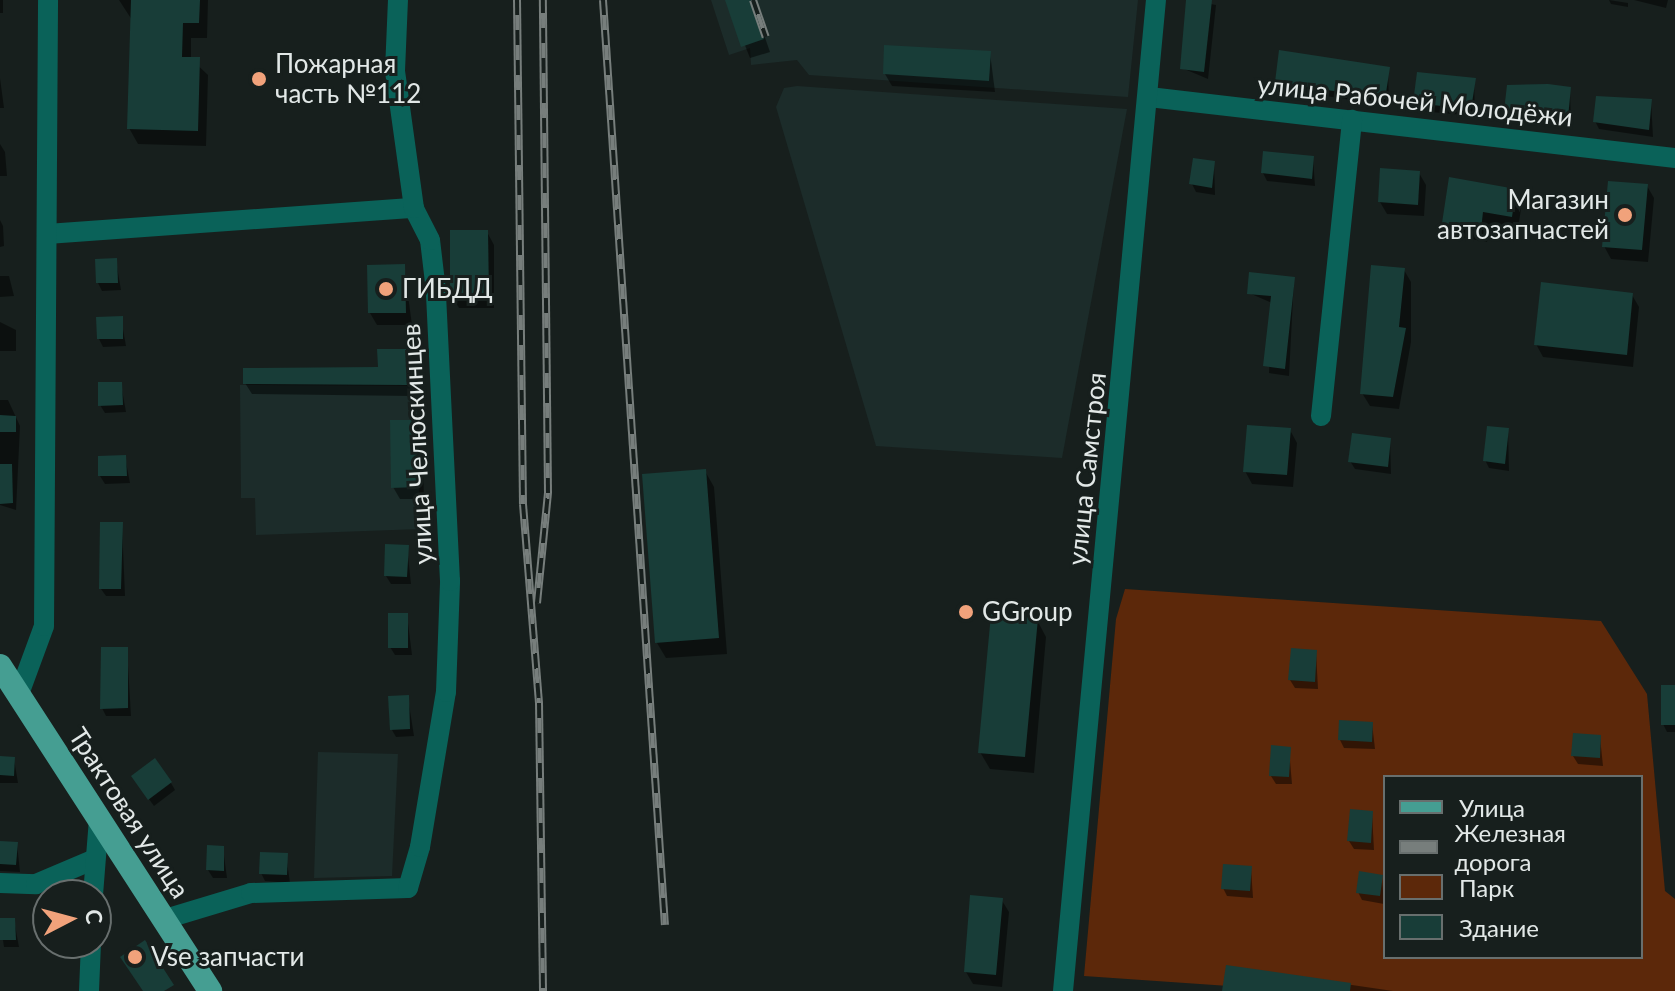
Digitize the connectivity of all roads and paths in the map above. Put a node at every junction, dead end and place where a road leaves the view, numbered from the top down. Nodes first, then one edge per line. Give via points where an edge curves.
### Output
1 (48, 0) edge
2 (398, 0) edge
3 (1156, 0) edge
4 (1149, 97) junction
5 (1352, 120) junction
6 (1675, 158) edge
7 (414, 208) junction
8 (47, 234) junction
9 (1321, 416) dead end
10 (0, 666) edge
11 (19, 694) junction
12 (99, 818) junction
13 (95, 859) junction
14 (94, 879) edge
15 (0, 883) edge
16 (31, 884) joint
17 (165, 919) junction
18 (90, 959) edge
19 (89, 991) edge
20 (210, 991) edge
21 (1063, 991) edge

1 - 8 street
2 - 7 street, улица Челюскинцев via 395,71
3 - 4 street, улица Самстроя
4 - 5 street, улица Рабочей Молодёжи
4 - 21 street, улица Самстроя
5 - 6 street, улица Рабочей Молодёжи
5 - 9 street
7 - 8 street
7 - 17 street, улица Челюскинцев via 430,240 436,291 451,636 434,778 408,888 251,893
8 - 11 street via 44,626
10 - 11 main road, Трактовая улица
11 - 12 main road, Трактовая улица
12 - 13 street
12 - 17 main road, Трактовая улица
13 - 14 street
13 - 16 street
15 - 16 street
17 - 20 main road, Трактовая улица
18 - 19 street

